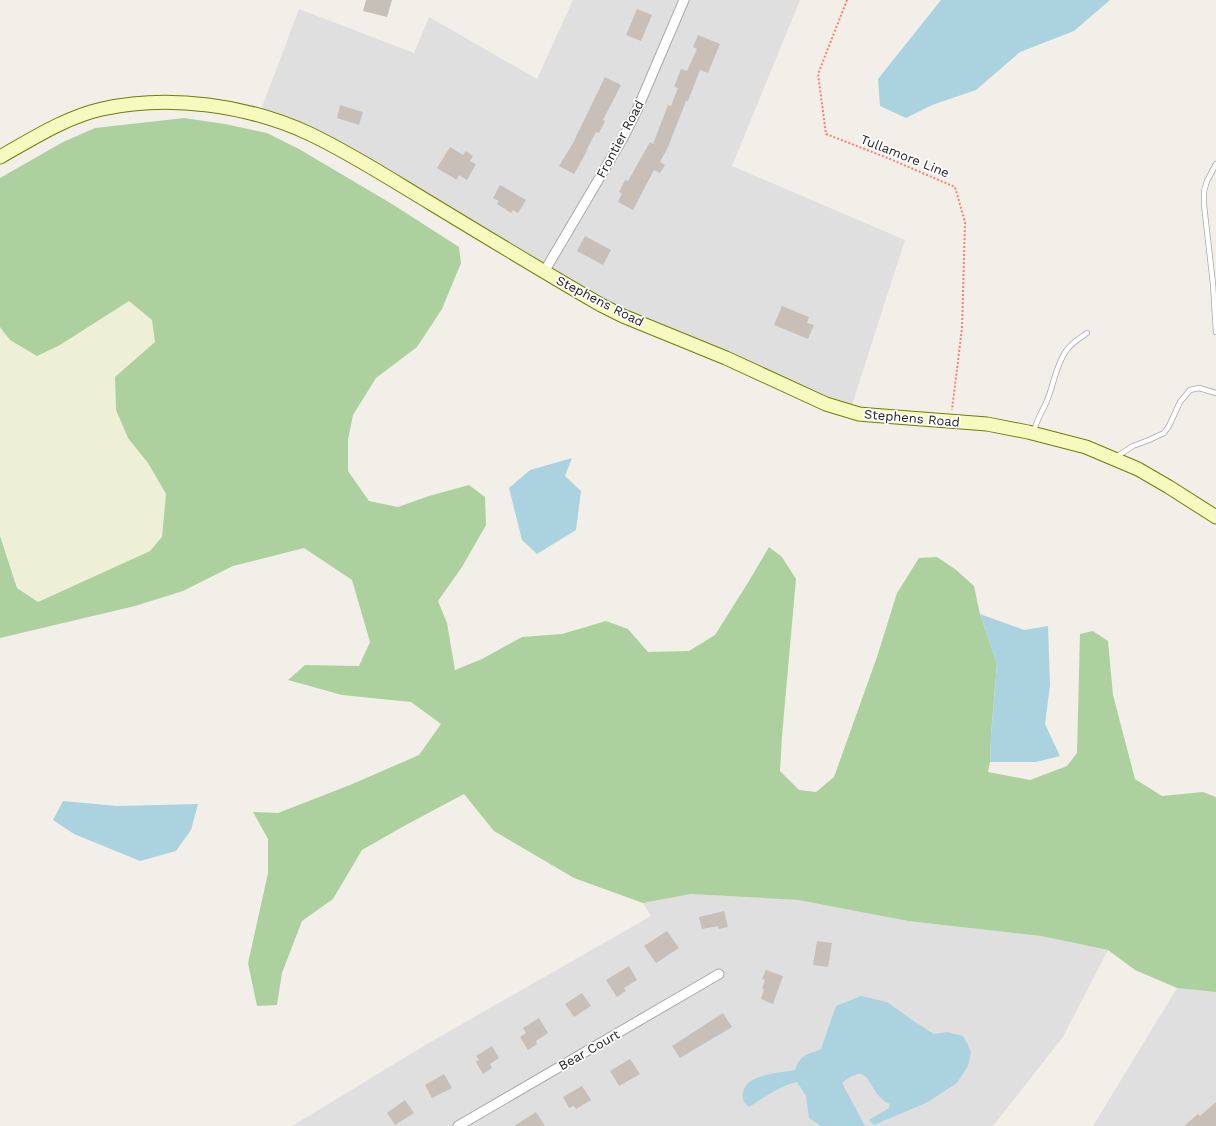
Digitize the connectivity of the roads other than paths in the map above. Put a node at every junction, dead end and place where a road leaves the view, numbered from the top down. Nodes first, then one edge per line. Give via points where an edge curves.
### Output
1 (684, 0) edge
2 (0, 157) edge
3 (1216, 164) edge
4 (544, 272) junction
5 (1216, 332) edge
6 (1087, 333) dead end
7 (1216, 393) edge
8 (1034, 433) junction
9 (1113, 458) junction
10 (1216, 517) edge
11 (720, 974) dead end
12 (458, 1126) edge

1 - 4 street, Frontier Road via 623,138
2 - 4 main road, Stephens Road via 86,113 128,104 164,101 214,106 259,115 340,149
3 - 5 lane via 1204,191 1204,205
4 - 8 main road, Stephens Road via 623,316 726,358 826,404 870,416 987,424
6 - 8 lane via 1065,351
7 - 9 lane via 1199,388 1190,390 1180,402 1164,433
8 - 9 main road, Stephens Road via 1086,447
9 - 10 main road, Stephens Road via 1169,487
11 - 12 street, Bear Court

